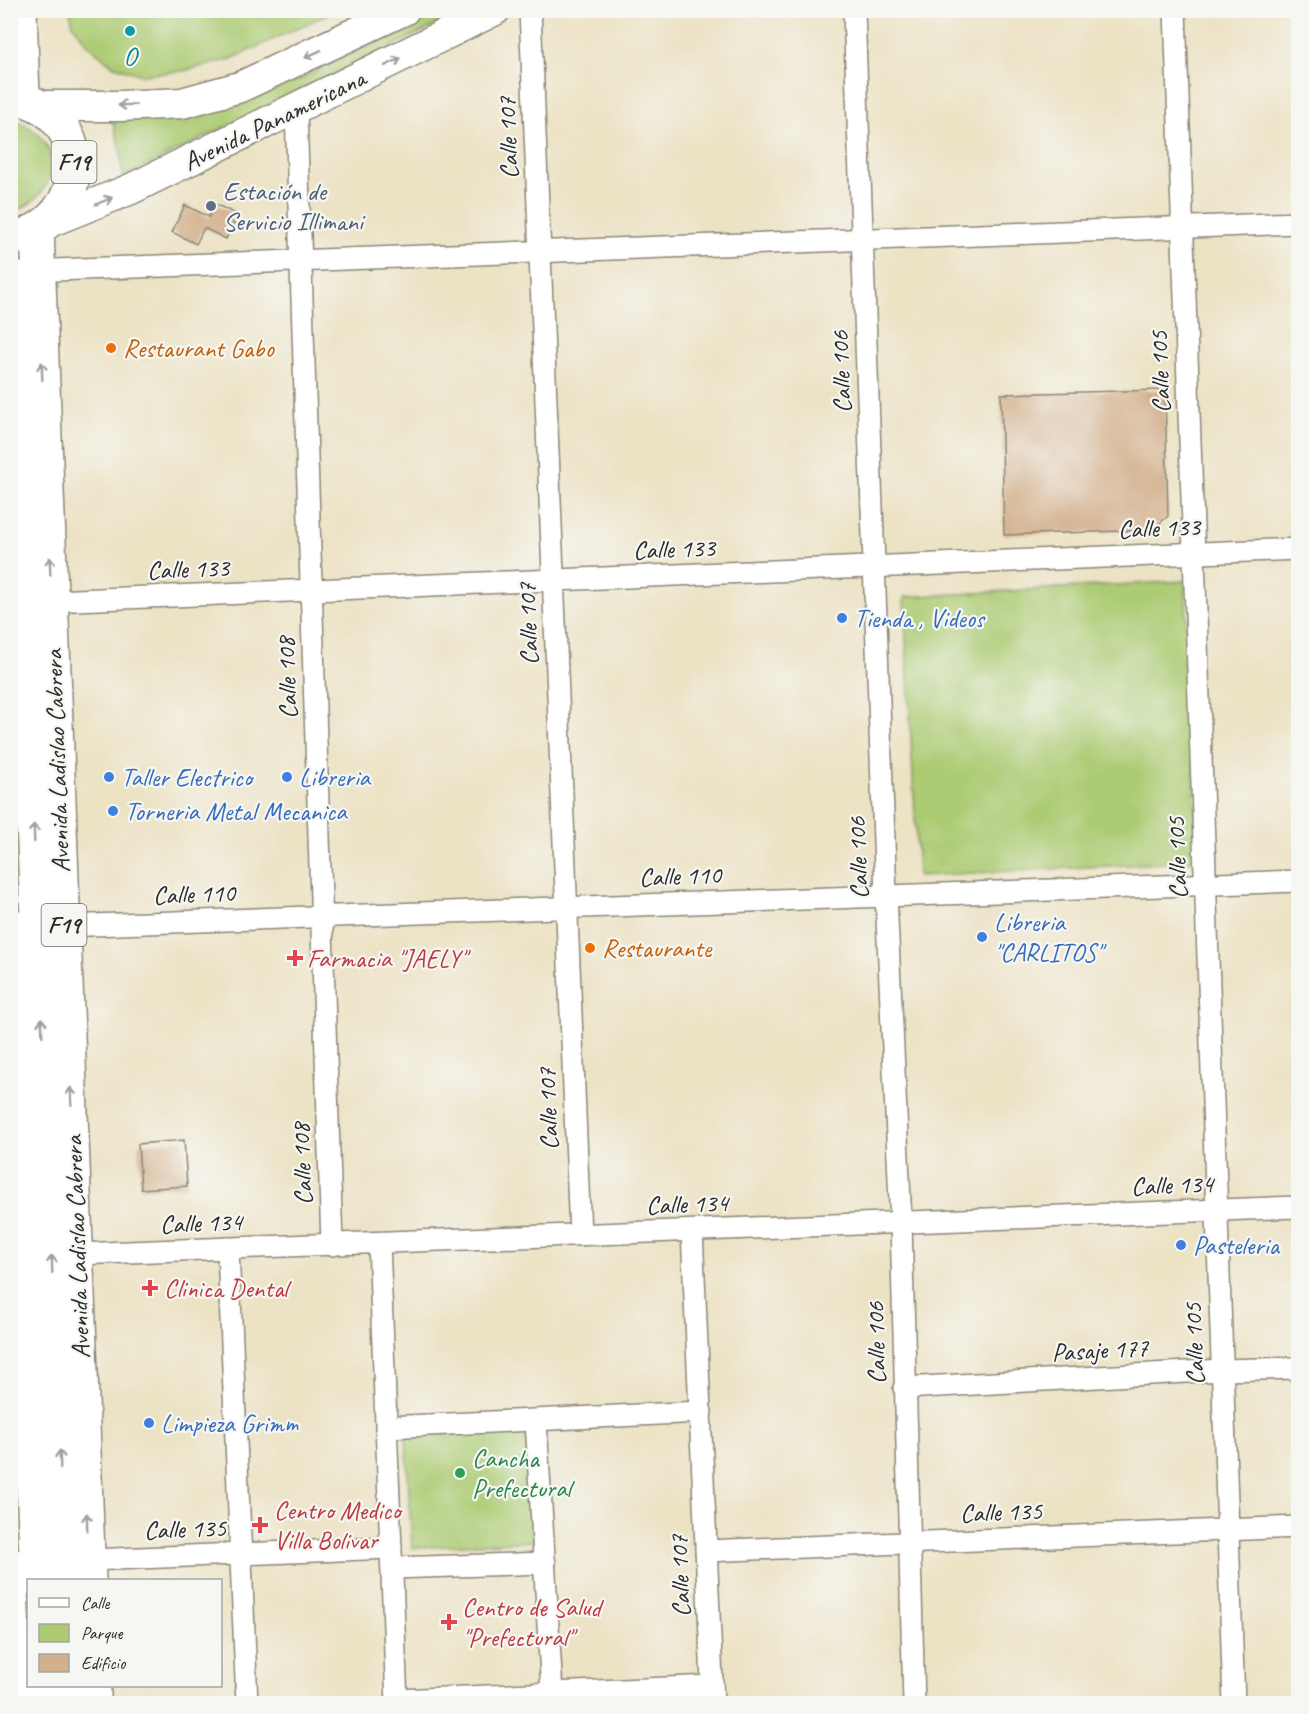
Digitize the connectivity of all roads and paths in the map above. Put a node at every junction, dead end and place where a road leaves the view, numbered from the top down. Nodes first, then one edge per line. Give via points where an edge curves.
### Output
1 (20, 10) edge
2 (404, 10) edge
3 (495, 10) edge
4 (530, 10) edge
5 (854, 10) edge
6 (1175, 10) edge
7 (25, 100) edge
8 (296, 110) junction
9 (1299, 223) edge
10 (1182, 227) junction
11 (32, 230) edge
12 (864, 239) junction
13 (540, 251) junction
14 (301, 260) junction
15 (20, 272) edge
16 (1299, 549) edge
17 (1194, 554) junction
18 (874, 567) junction
19 (554, 581) junction
20 (311, 590) junction
21 (51, 601) junction
22 (1299, 881) edge
23 (1205, 884) junction
24 (886, 896) junction
25 (567, 908) junction
26 (322, 916) junction
27 (10, 924) edge
28 (64, 926) junction
29 (1299, 1208) edge
30 (1217, 1211) junction
31 (901, 1223) junction
32 (693, 1231) junction
33 (580, 1235) junction
34 (379, 1243) junction
35 (332, 1245) junction
36 (228, 1248) junction
37 (77, 1254) junction
38 (1299, 1368) edge
39 (1222, 1370) junction
40 (904, 1388) junction
41 (701, 1412) junction
42 (536, 1421) junction
43 (386, 1427) junction
44 (1299, 1527) edge
45 (1228, 1530) junction
46 (908, 1542) junction
47 (706, 1551) junction
48 (242, 1554) junction
49 (391, 1558) junction
50 (544, 1563) junction
51 (10, 1564) edge
52 (81, 1574) edge
53 (37, 1579) edge
54 (41, 1687) edge
55 (70, 1687) edge
56 (94, 1687) edge
57 (552, 1693) junction
58 (713, 1695) edge
59 (397, 1702) edge
60 (16, 1704) edge
61 (42, 1704) edge
62 (70, 1704) edge
63 (94, 1704) edge
64 (247, 1704) edge
65 (914, 1704) edge
66 (1234, 1704) edge

1 - 7 main road
2 -> 7 main road, Avenida Panamericana via 240,87 182,102 120,106
8 -> 3 main road, Avenida Panamericana
4 - 13 street, Calle 107
5 - 12 street, Calle 106
6 - 10 street, Calle 105
7 - 11 main road, F19 via 52,115 69,139 74,169 67,198
11 -> 8 main road, Avenida Panamericana via 131,189
8 - 14 street, Calle 108
9 - 10 street
10 - 12 street
10 - 17 street, Calle 105
11 - 15 main road, Avenida Ladislao Cabrera / F19
12 - 13 street
12 - 18 street, Calle 106
13 - 14 street
13 - 19 street, Calle 107
14 - 15 street
14 - 20 street, Calle 108
21 -> 15 main road, Avenida Ladislao Cabrera / F19
52 -> 15 main road, Avenida Ladislao Cabrera / F19
16 - 17 street, Calle 133
17 - 18 street, Calle 133
17 - 23 street, Calle 105
18 - 19 street, Calle 133
18 - 24 street, Calle 106
19 - 20 street, Calle 133
19 - 25 street, Calle 107
20 - 21 street, Calle 133
20 - 26 street, Calle 108
21 - 28 main road, Avenida Ladislao Cabrera / F19
22 - 23 street, Calle 110
23 - 24 street, Calle 110
23 - 30 street, Calle 105
24 - 25 street, Calle 110
24 - 31 street, Calle 106
25 - 26 street, Calle 110
25 - 33 street, Calle 107
26 - 28 street, Calle 110
26 - 35 street, Calle 108
27 - 53 main road, Avenida Ladislao Cabrera / F19
37 -> 28 main road, Avenida Ladislao Cabrera / F19
29 - 30 street, Calle 134
30 - 31 street, Calle 134
30 - 39 street, Calle 105
31 - 32 street, Calle 134
31 - 40 street, Calle 106
32 - 33 street, Calle 134
32 - 41 street, Calle 107
33 - 34 street, Calle 134
34 - 35 street, Calle 134
34 - 43 street
35 - 36 street, Calle 134
36 - 37 street, Calle 134
36 - 48 street
52 -> 37 main road, Avenida Ladislao Cabrera / F19
38 - 39 street, Pasaje 177
39 - 40 street, Pasaje 177
39 - 45 street, Calle 105
40 - 46 street, Calle 106
41 - 42 street
41 - 47 street, Calle 107
42 - 43 street
42 - 50 street
43 - 49 street
44 - 45 street, Calle 135
45 - 46 street, Calle 135
45 - 66 street, Calle 105
46 - 47 street, Calle 135
46 - 65 street, Calle 106
47 - 58 street, Calle 107
48 - 49 street, Calle 135
48 - 52 street, Calle 135
48 - 64 street
49 - 50 street, Calle 135
49 - 59 street
50 - 57 street
51 - 60 main road
54 - 61 main road
55 - 62 main road
56 - 63 main road
57 - 58 street
57 - 59 street

